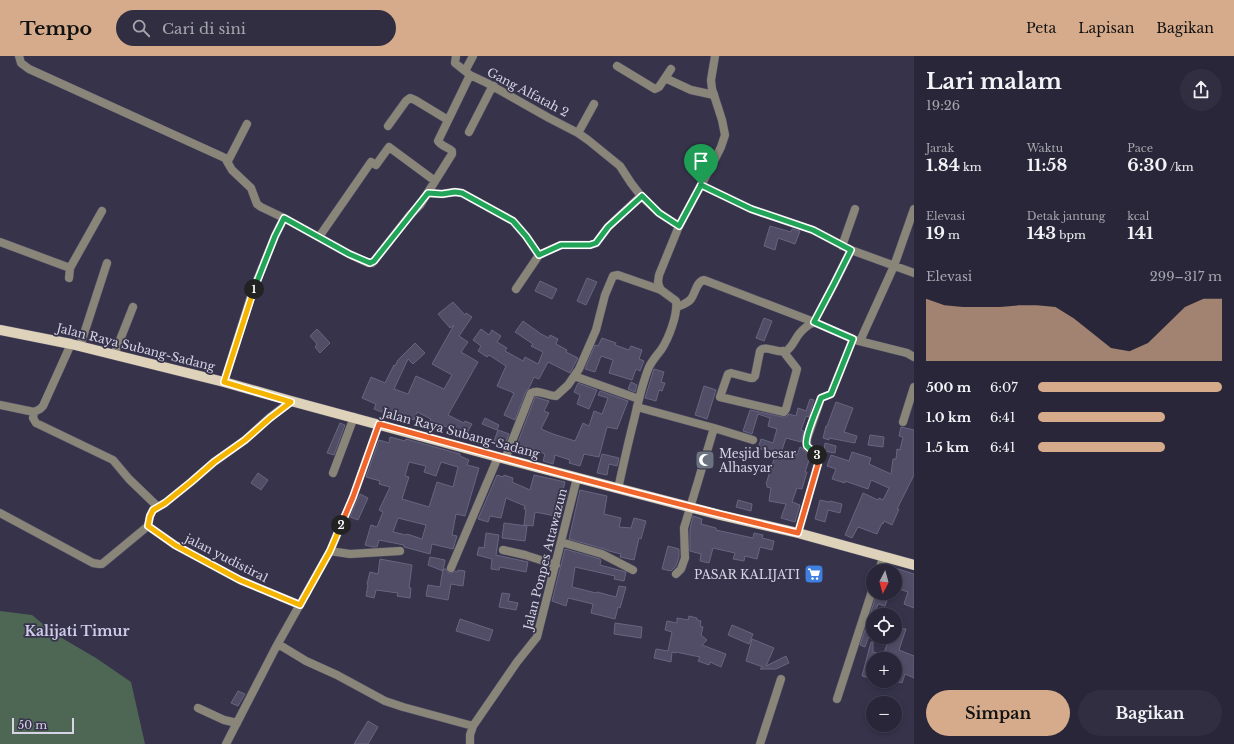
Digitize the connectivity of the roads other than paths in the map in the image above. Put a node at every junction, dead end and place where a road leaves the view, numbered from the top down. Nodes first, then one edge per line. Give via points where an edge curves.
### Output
1 (19, 56) edge
2 (456, 56) edge
3 (473, 56) edge
4 (715, 56) edge
5 (617, 66) dead end
6 (671, 69) dead end
7 (468, 73) junction
8 (665, 78) junction
9 (494, 86) junction
10 (714, 95) junction
11 (594, 104) dead end
12 (448, 120) junction
13 (247, 124) dead end
14 (388, 126) dead end
15 (469, 132) dead end
16 (578, 133) junction
17 (228, 161) junction
18 (435, 181) junction
19 (701, 185) junction
20 (428, 193) junction
21 (642, 196) junction
22 (855, 209) dead end
23 (914, 209) edge
24 (102, 211) dead end
25 (284, 218) junction
26 (679, 226) junction
27 (319, 237) junction
28 (0, 242) edge
29 (842, 246) junction
30 (851, 250) junction
31 (539, 255) junction
32 (107, 262) dead end
33 (894, 266) junction
34 (70, 268) junction
35 (914, 273) edge
36 (69, 278) dead end
37 (516, 289) dead end
38 (661, 290) junction
39 (133, 307) dead end
40 (677, 307) junction
41 (814, 322) junction
42 (0, 330) edge
43 (857, 340) junction
44 (75, 345) junction
45 (783, 351) junction
46 (114, 355) junction
47 (914, 356) edge
48 (574, 376) junction
49 (224, 382) junction
50 (914, 389) edge
51 (291, 402) junction
52 (638, 403) junction
53 (0, 405) edge
54 (34, 412) junction
55 (354, 418) junction
56 (903, 422) dead end
57 (379, 424) junction
58 (714, 428) junction
59 (753, 440) dead end
60 (501, 458) junction
61 (333, 473) dead end
62 (578, 478) junction
63 (618, 489) junction
64 (161, 505) junction
65 (689, 507) junction
66 (0, 513) edge
67 (148, 526) junction
68 (798, 533) junction
69 (561, 542) junction
70 (503, 550) dead end
71 (330, 551) junction
72 (400, 551) dead end
73 (883, 557) junction
74 (881, 564) edge
75 (556, 565) junction
76 (914, 565) edge
77 (451, 568) dead end
78 (633, 570) dead end
79 (676, 574) dead end
80 (869, 600) edge
81 (300, 605) junction
82 (278, 644) junction
83 (781, 679) dead end
84 (837, 699) dead end
85 (198, 708) dead end
86 (237, 723) junction
87 (473, 726) junction
88 (226, 744) edge
89 (470, 744) edge
90 (760, 744) edge

1 - 17 street via 21,63 29,69 220,155
2 - 7 street via 455,63
3 - 7 street
4 - 10 street via 711,80
5 - 8 street via 653,89
6 - 8 street
7 - 9 street, Gang Alfatah 2
7 - 12 street, Gang Alfatah 2
8 - 10 street via 690,90
9 - 15 street
9 - 16 street, Gang Alfatah 2
10 - 19 street via 725,135
11 - 16 street
12 - 14 street via 410,98
12 - 18 street, Gang Alfatah 2 via 438,141 450,149 452,154
13 - 17 street
16 - 21 street, Gang Alfatah 2 via 613,159
17 - 25 street via 232,170 251,188 257,204
18 - 20 street, Gang Alfatah 2
18 - 27 street via 389,147 376,165 371,162
19 - 26 street
19 - 29 street via 751,209 813,230
20 - 27 street, Gang Alfatah 2 via 372,263 349,254
20 - 31 street via 462,193 513,221
21 - 26 street, Gang Alfatah 2 via 659,213
21 - 31 street via 608,227 596,243 561,245
22 - 29 street
23 - 33 street
24 - 34 street
25 - 27 street
25 - 49 street via 252,293
26 - 38 street via 659,275
28 - 34 street
29 - 30 street
30 - 33 street
30 - 41 street
31 - 37 street
32 - 44 street
33 - 35 street
33 - 43 street
34 - 36 street
38 - 40 street via 676,301
38 - 48 street via 615,274 605,295 596,330
39 - 46 street
40 - 41 street via 692,298 699,282 704,280
40 - 52 street via 671,330 649,368
41 - 43 street
41 - 45 street via 804,328 790,348
42 - 44 main road, Jalan Raya Subang-Sadang
43 - 47 street
43 - 68 street via 831,394 821,398 807,439 807,446 818,456 818,464
44 - 46 main road, Jalan Raya Subang-Sadang
44 - 54 street via 42,406
45 - 45 street via 762,348 754,377 728,374 720,397 784,412 798,369
46 - 49 main road, Jalan Raya Subang-Sadang
48 - 52 street
48 - 60 street via 556,396 536,391 531,393
49 - 51 main road, Jalan Raya Subang-Sadang
50 - 56 street
51 - 55 main road, Jalan Raya Subang-Sadang
51 - 64 street
52 - 58 street
52 - 63 street
53 - 54 street
54 - 64 street via 33,418 36,423 113,460 129,478
55 - 57 main road, Jalan Raya Subang-Sadang
55 - 61 street
57 - 60 main road, Jalan Raya Subang-Sadang
57 - 71 street via 353,497
58 - 59 street
58 - 65 street
60 - 62 main road, Jalan Raya Subang-Sadang
60 - 77 street
62 - 63 main road, Jalan Raya Subang-Sadang
62 - 69 street, Jalan Ponpes Attawazun
63 - 65 main road, Jalan Raya Subang-Sadang
64 - 67 street via 152,513
65 - 68 main road, Jalan Raya Subang-Sadang
65 - 79 street via 684,528 685,558
66 - 67 street via 99,564 104,563
67 - 81 street, jalan yudistira1 via 175,545 240,580
68 - 73 main road, Jalan Raya Subang-Sadang
69 - 75 street, Jalan Ponpes Attawazun
69 - 78 street via 602,554
70 - 75 street
71 - 72 street via 350,554
71 - 81 street
73 - 74 street
73 - 76 main road, Jalan Raya Subang-Sadang
75 - 87 street, Jalan Ponpes Attawazun via 538,637 517,662
80 - 84 street
81 - 82 street
82 - 86 street
82 - 87 street via 385,701
83 - 90 street
85 - 86 street
86 - 88 street
87 - 89 street, Jalan Ponpes Attawazun

